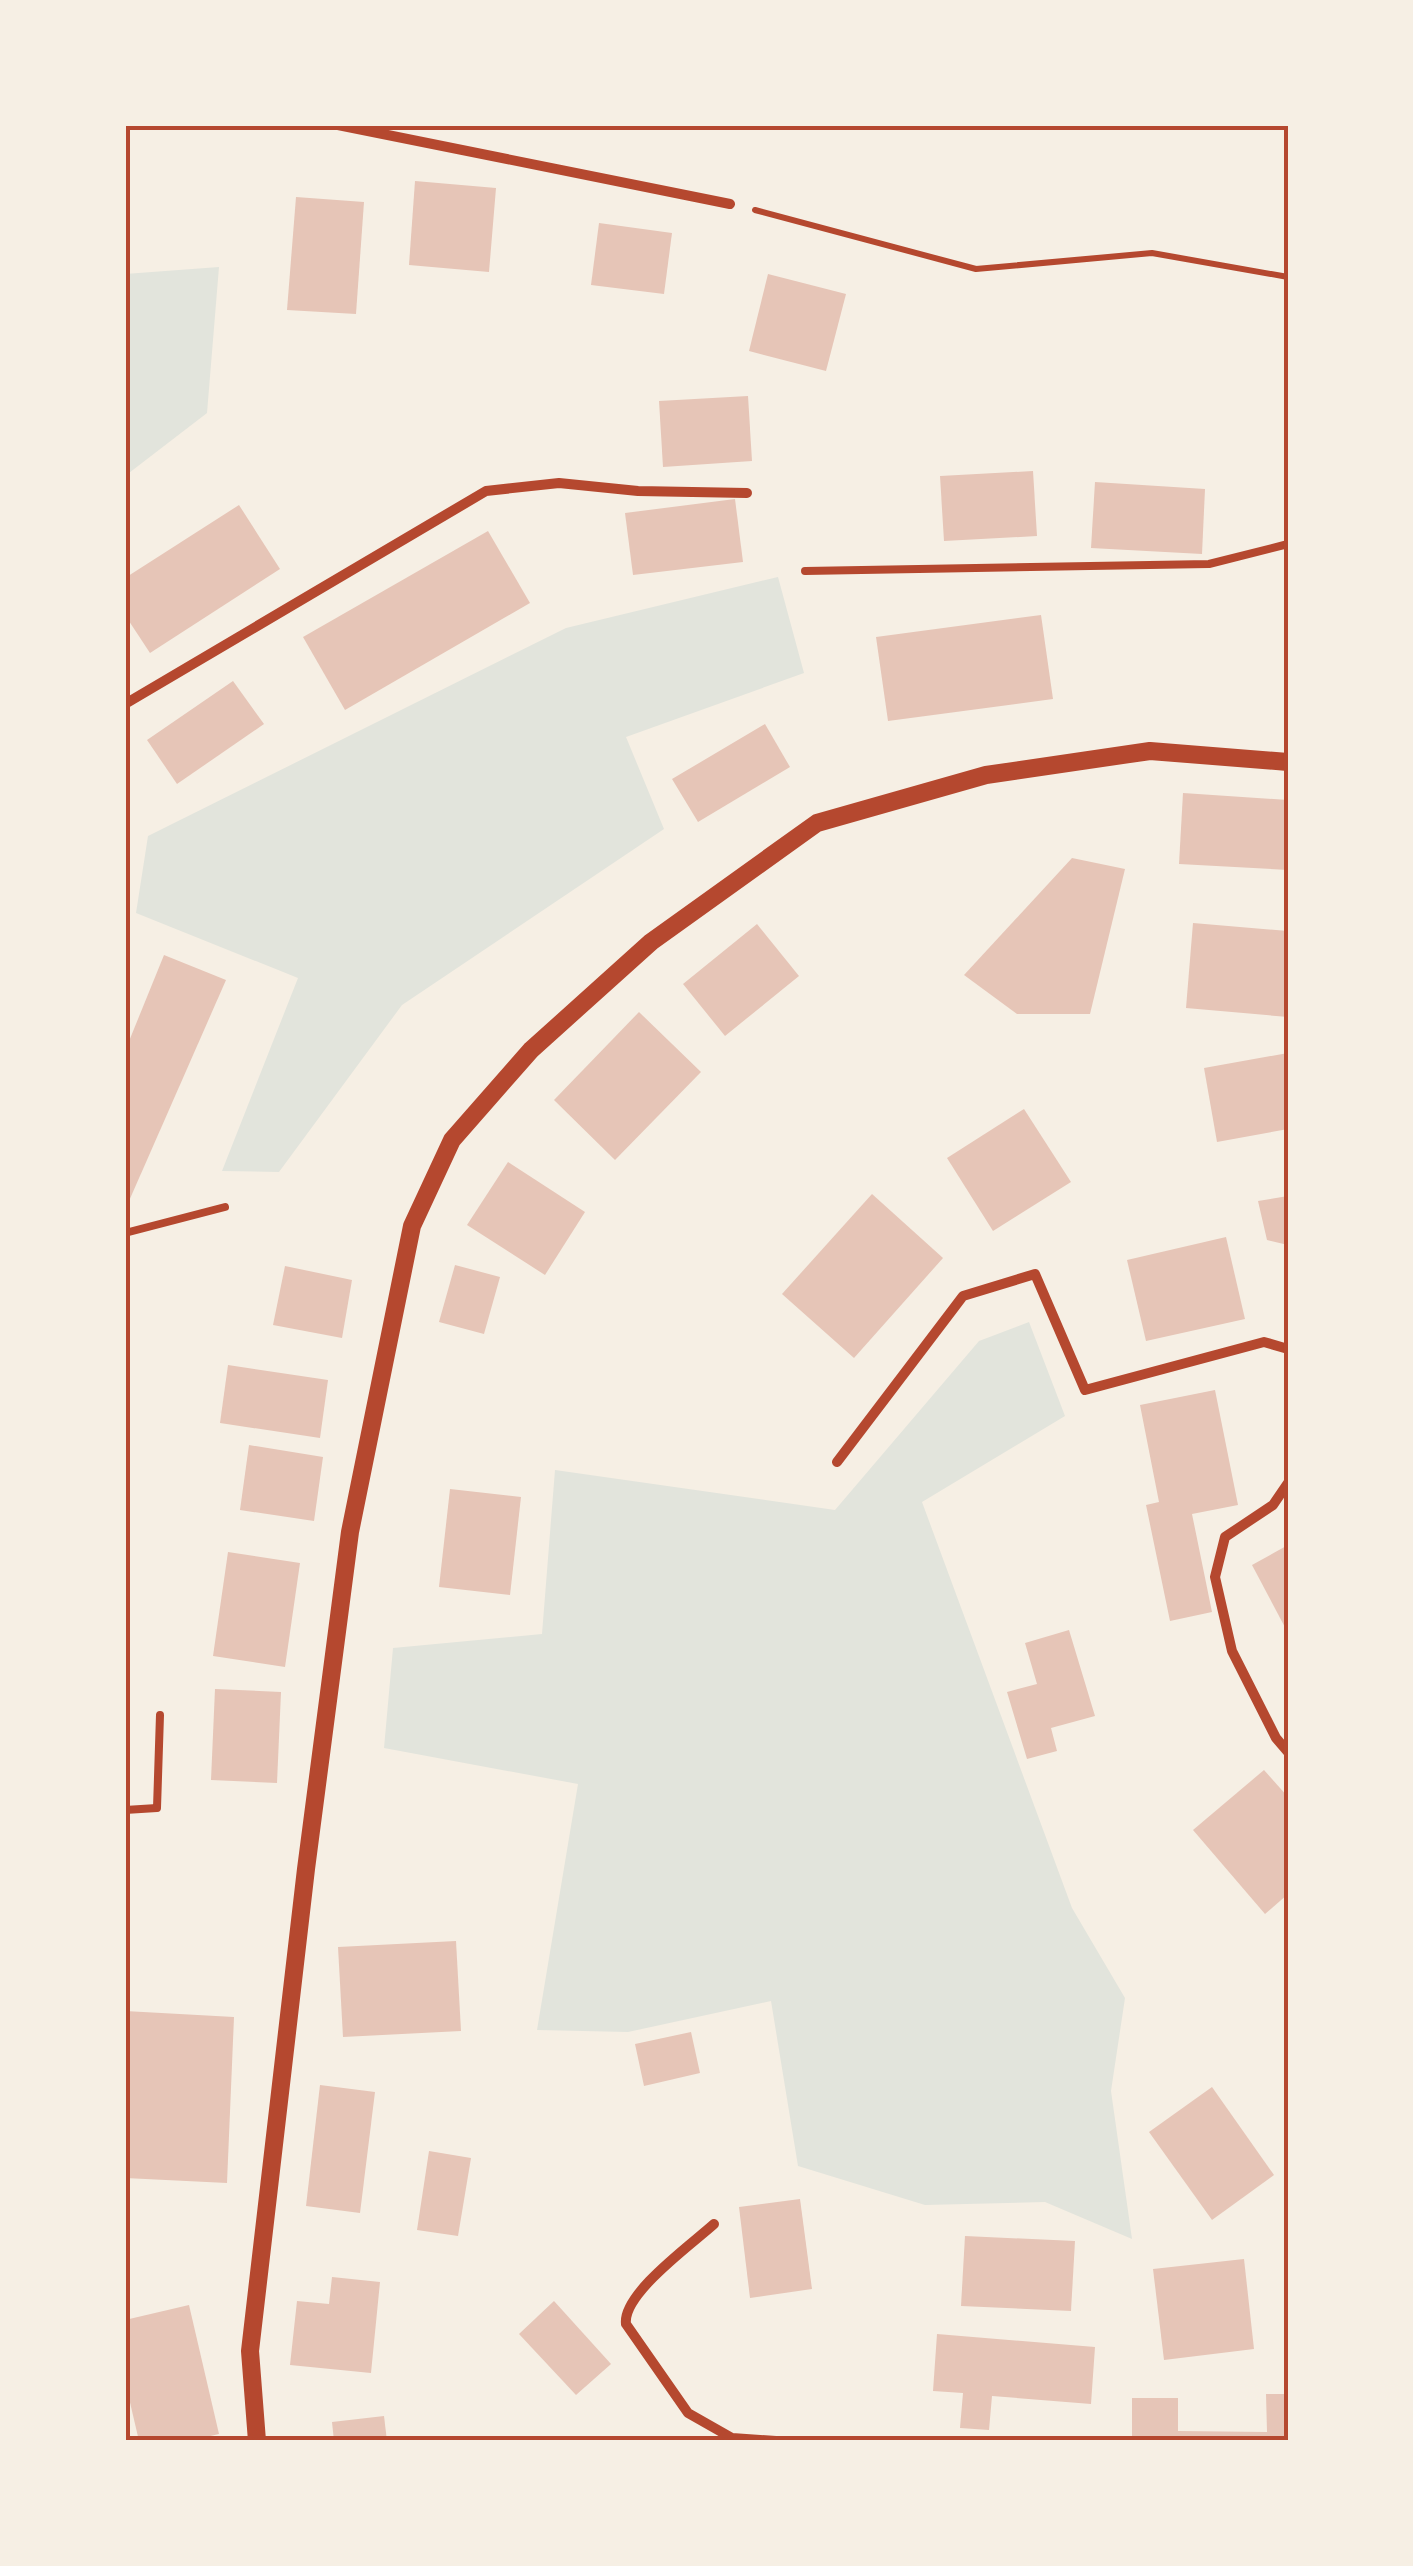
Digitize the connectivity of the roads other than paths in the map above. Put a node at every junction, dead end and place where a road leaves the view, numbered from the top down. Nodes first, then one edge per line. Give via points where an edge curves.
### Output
1 (338, 125) edge
2 (730, 204) road end
3 (747, 493) dead end
4 (1288, 544) edge
5 (806, 570) dead end
6 (125, 704) edge
7 (1288, 762) edge
8 (225, 1207) dead end
9 (125, 1233) edge
10 (1288, 1349) edge
11 (837, 1462) dead end
12 (1288, 1483) edge
13 (160, 1715) dead end
14 (1288, 1752) edge
15 (125, 1810) edge
16 (714, 2224) dead end
17 (257, 2441) edge
18 (776, 2441) edge

1 - 2 street
3 - 6 street via 559,482 486,491
4 - 5 lane via 1209,564
7 - 17 street via 1150,751 986,775 817,823 652,942 530,1050 452,1140 412,1226 350,1532 250,2351
8 - 9 lane
10 - 11 street via 1264,1342 1085,1390 1035,1274 962,1296
12 - 14 street via 1273,1505 1225,1536 1215,1577 1232,1651
13 - 15 lane via 157,1808
16 - 18 street via 638,2292 626,2324 688,2413 732,2438

